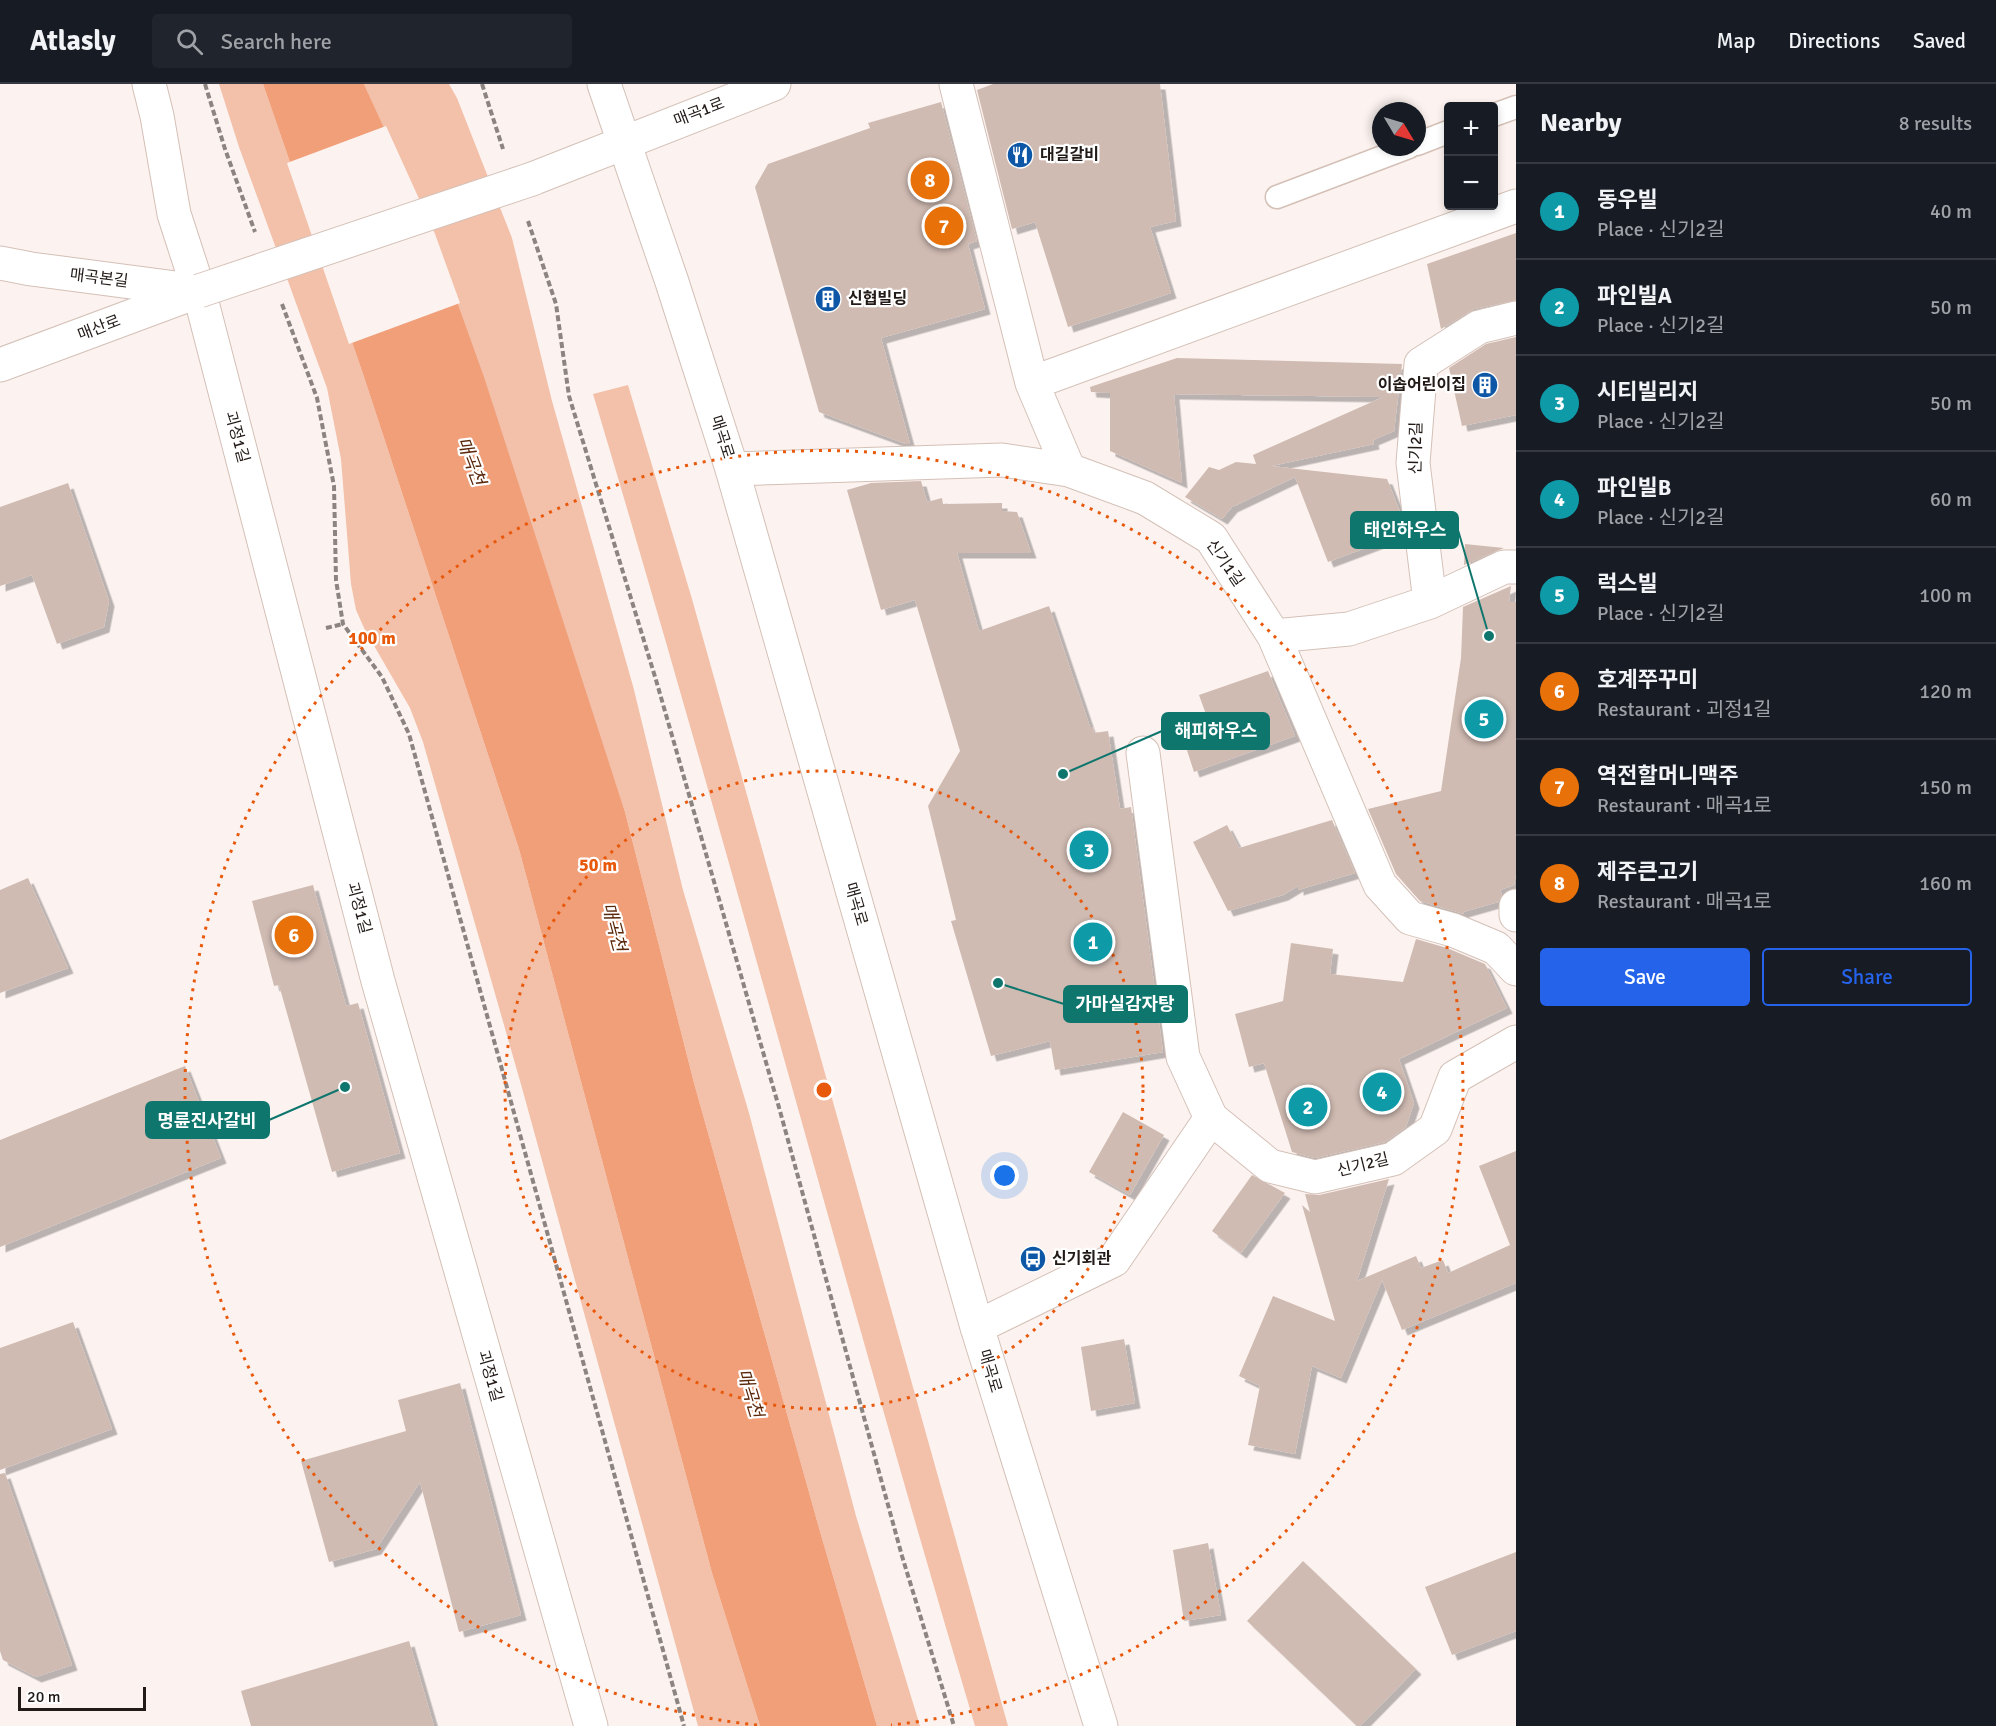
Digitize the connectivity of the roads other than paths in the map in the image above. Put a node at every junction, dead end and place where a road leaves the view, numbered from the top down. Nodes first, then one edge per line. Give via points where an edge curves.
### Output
1 (149, 84) edge
2 (604, 84) edge
3 (774, 84) edge
4 (956, 84) edge
5 (1516, 107) edge
6 (1498, 114) edge
7 (1444, 134) edge
8 (1426, 141) edge
9 (625, 142) junction
10 (1385, 156) edge
11 (532, 179) joint
12 (1277, 196) dead end
13 (1516, 206) edge
14 (0, 263) edge
15 (199, 291) junction
16 (1516, 318) edge
17 (0, 365) edge
18 (1032, 383) junction
19 (732, 469) junction
20 (1068, 470) junction
21 (1516, 567) edge
22 (1430, 602) junction
23 (1274, 636) junction
24 (1143, 753) dead end
25 (1516, 906) edge
26 (1516, 915) edge
27 (1516, 969) edge
28 (1516, 1042) edge
29 (1211, 1118) junction
30 (976, 1327) junction
31 (591, 1726) edge
32 (1101, 1726) edge

1 - 15 street, 괴정1길 via 174,214
2 - 9 street, 매곡로
3 - 9 street, 매곡1로
4 - 18 street
5 - 6 lane
7 - 8 lane
9 - 11 street, 매곡1로
9 - 19 street, 매곡로
10 - 12 lane
11 - 15 street, 매산로, bridge
13 - 18 street
14 - 15 street, 매곡본길
15 - 17 street, 매산로
15 - 31 street, 괴정1길 via 378,981
16 - 22 street, 신기2길 via 1479,327 1421,364 1413,463
18 - 20 street
19 - 20 street, 신기1길 via 1002,460
19 - 30 street, 매곡로
20 - 23 street, 신기1길 via 1145,498 1211,538
21 - 22 street via 1504,567
22 - 23 street via 1349,629
23 - 27 street, 신기1길 via 1380,885 1410,918 1496,948
24 - 29 street, 신기2길 via 1183,1057
25 - 26 street
28 - 29 street, 신기2길 via 1455,1077 1435,1128 1393,1159 1315,1177 1270,1166
29 - 30 street via 1114,1260
30 - 32 street, 매곡로

